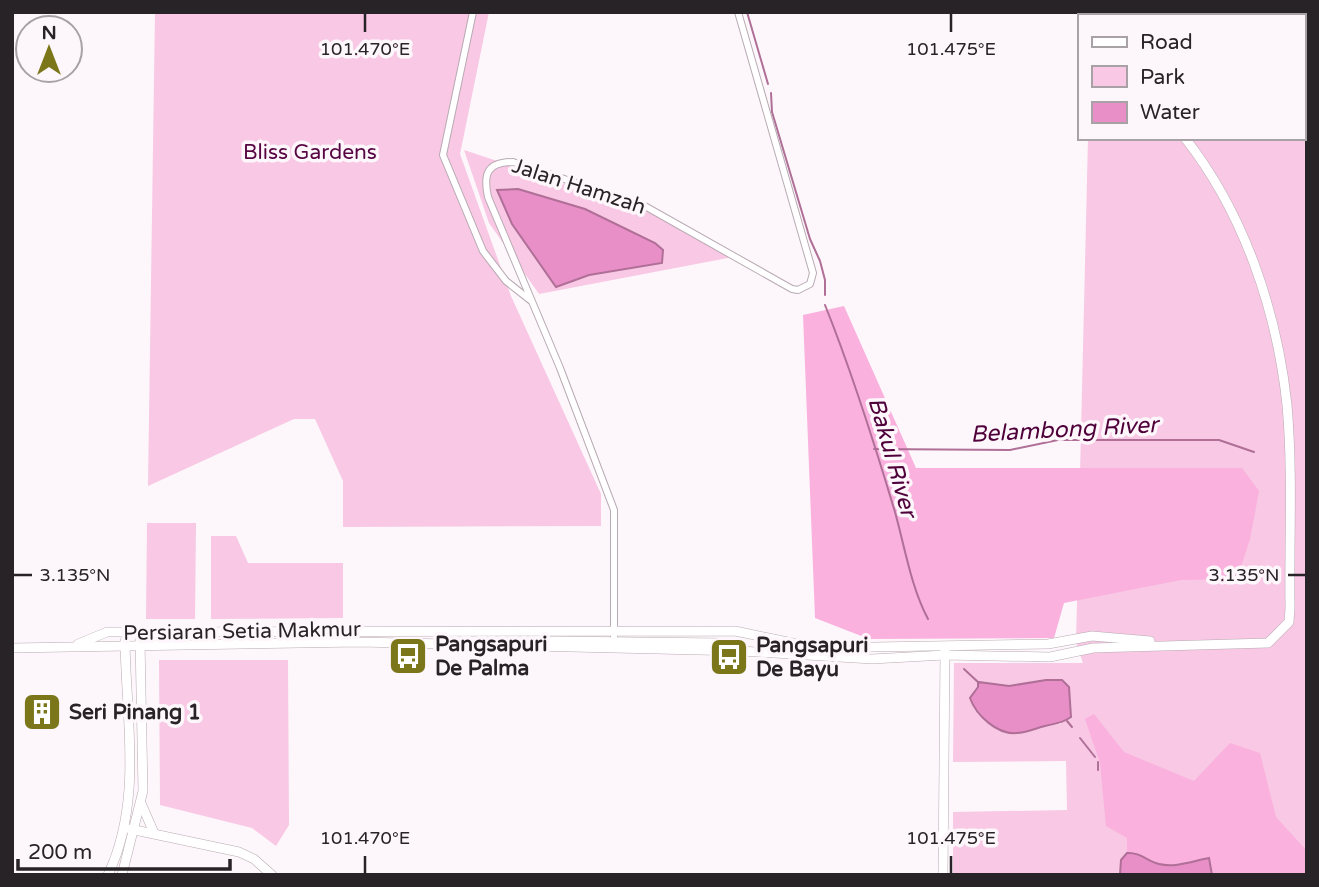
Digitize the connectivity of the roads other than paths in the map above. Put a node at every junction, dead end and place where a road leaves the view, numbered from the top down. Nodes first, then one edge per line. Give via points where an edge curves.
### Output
1 (473, 12) edge
2 (738, 12) edge
3 (1186, 140) edge
4 (532, 301) junction
5 (614, 629) junction
6 (125, 632) junction
7 (140, 632) junction
8 (614, 641) junction
9 (125, 644) junction
10 (140, 644) junction
11 (71, 647) junction
12 (12, 648) edge
13 (537, 648) junction
14 (945, 650) junction
15 (741, 651) junction
16 (141, 801) junction
17 (123, 828) junction
18 (135, 830) junction
19 (153, 833) junction
20 (131, 846) junction
21 (108, 875) edge
22 (122, 875) edge
23 (272, 875) edge
24 (943, 875) edge

1 - 4 street via 443,155 483,251 506,281
2 - 4 street, Jalan Hamzah via 813,273 810,284 792,289 643,205 528,167 498,162 485,174 488,197
3 - 14 street, Persiaran Setia Makmur via 1241,230 1268,306 1280,358 1289,434 1289,622 1268,643 1093,648 1049,657
4 - 5 street, Jalan Hamzah via 614,510
5 - 7 street, Persiaran Setia Makmur
5 - 8 street, Jalan Hamzah
5 - 14 street, Persiaran Setia Makmur via 735,631 817,648
6 - 7 street, Persiaran Setia Makmur
6 - 9 street
6 - 11 street, Persiaran Setia Makmur via 107,632
7 - 10 street
8 - 13 street via 554,641
8 - 15 street via 723,642
9 - 10 street, Persiaran Setia Makmur
9 - 11 street, Persiaran Setia Makmur
9 - 17 street via 131,781
10 - 13 street, Persiaran Setia Makmur via 359,642
10 - 16 street
11 - 12 street, Persiaran Setia Makmur
13 - 15 street, Persiaran Setia Makmur
14 - 15 street, Persiaran Setia Makmur via 872,659
14 - 24 street
16 - 18 street
16 - 19 street
17 - 18 street
17 - 21 street
18 - 19 street
18 - 20 street
19 - 20 street
19 - 23 street via 239,852
20 - 22 street

